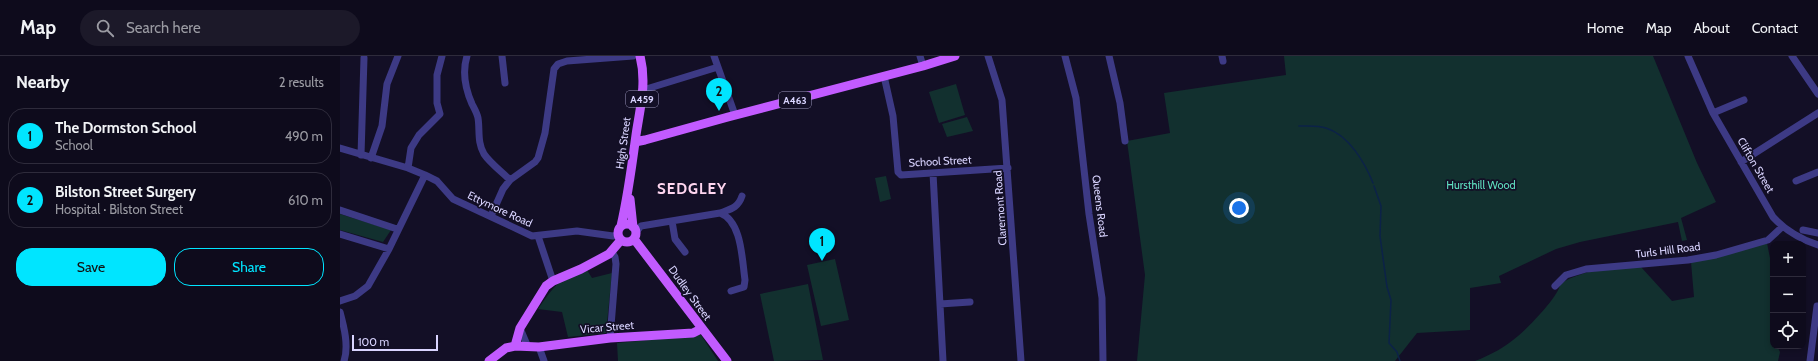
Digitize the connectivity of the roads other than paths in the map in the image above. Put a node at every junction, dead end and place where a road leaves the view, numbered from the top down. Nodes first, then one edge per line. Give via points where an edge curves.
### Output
1 (398, 56) edge
2 (442, 56) edge
3 (467, 56) edge
4 (502, 56) edge
5 (633, 56) edge
6 (640, 56) edge
7 (714, 56) edge
8 (920, 56) edge
9 (954, 56) edge
10 (988, 56) edge
11 (1065, 56) edge
12 (1109, 56) edge
13 (1688, 56) edge
14 (1792, 56) edge
15 (364, 58) dead end
16 (562, 59) edge
17 (923, 66) junction
18 (718, 67) junction
19 (884, 76) junction
20 (505, 83) dead end
21 (643, 90) junction
22 (1818, 94) edge
23 (1744, 100) dead end
24 (1713, 113) junction
25 (1818, 113) edge
26 (735, 115) junction
27 (1125, 141) dead end
28 (635, 142) junction
29 (340, 148) edge
30 (361, 155) junction
31 (371, 158) junction
32 (1741, 162) junction
33 (408, 168) junction
34 (1008, 168) junction
35 (1818, 172) edge
36 (933, 173) junction
37 (425, 175) junction
38 (510, 180) junction
39 (1796, 181) dead end
40 (630, 186) junction
41 (742, 196) dead end
42 (340, 210) edge
43 (720, 213) junction
44 (491, 216) junction
45 (672, 221) junction
46 (622, 226) junction
47 (1782, 227) junction
48 (397, 229) junction
49 (1803, 230) dead end
50 (634, 232) junction
51 (1818, 233) edge
52 (340, 234) edge
53 (538, 236) junction
54 (619, 238) junction
55 (1818, 245) edge
56 (389, 248) junction
57 (612, 252) junction
58 (685, 252) dead end
59 (553, 281) junction
60 (1555, 286) dead end
61 (732, 290) dead end
62 (340, 300) edge
63 (970, 302) dead end
64 (940, 304) junction
65 (1817, 306) edge
66 (340, 312) edge
67 (520, 328) junction
68 (702, 329) junction
69 (610, 338) junction
70 (512, 347) junction
71 (528, 347) junction
72 (539, 347) junction
73 (344, 361) edge
74 (489, 361) edge
75 (544, 361) edge
76 (727, 361) edge
77 (943, 361) edge
78 (1021, 361) edge
79 (1103, 361) edge
80 (1810, 361) edge

1 - 31 street via 387,84 382,126
2 - 33 street via 437,75 437,103 440,114 419,135 411,148
3 - 38 street via 464,79 478,117 480,144 484,154
4 - 20 street
5 - 16 street
6 - 21 main road, High Street / A459
7 - 18 street
8 - 17 street
9 - 17 main road, A463
10 - 34 street, Claremont Road via 1002,100
11 - 79 street, Queens Road via 1076,98 1089,214 1102,298
12 - 27 street via 1120,103
13 - 24 street, Clifton Street
14 - 22 street
15 - 30 street
16 - 38 street via 554,69 545,133 538,158
17 - 19 main road, A463
18 - 21 street
18 - 26 street
19 - 26 main road, A463
19 - 36 street, School Street via 893,116 898,172
21 - 28 main road, High Street / A459
23 - 24 street
24 - 32 street, Clifton Street
25 - 32 street
26 - 28 main road, A463
28 - 40 main road, High Street / A459
29 - 30 street, Ettymore Road
30 - 31 street, Ettymore Road
31 - 33 street, Ettymore Road
32 - 47 street, Clifton Street via 1773,217
33 - 37 street, Ettymore Road
34 - 36 street, School Street
34 - 78 street, Claremont Road
35 - 39 street
36 - 64 street
37 - 44 street, Ettymore Road via 437,181 453,199
37 - 48 street
38 - 44 street
40 - 46 main road, High Street / A459
40 - 50 main road, High Street / A459
41 - 43 street via 735,208
42 - 48 street
43 - 45 street
43 - 61 street via 727,215 737,230 745,280 744,287
44 - 53 street, Ettymore Road via 532,236
45 - 50 street via 641,226
45 - 58 street via 675,239 684,243
46 - 50 main road via 629,224
46 - 54 main road, A459 via 618,230
47 - 55 street
47 - 60 street, Turls Hill Road via 1768,240 1716,255 1586,269 1566,275
48 - 56 street
49 - 51 street
50 - 54 main road via 628,242
50 - 68 main road, Dudley Street
52 - 56 street
53 - 54 street, Ettymore Road via 577,231
53 - 59 street
54 - 57 main road
56 - 62 street via 368,286 355,296
57 - 59 main road
57 - 69 street via 616,264
59 - 67 main road via 541,293
63 - 64 street
64 - 77 street
65 - 80 street
66 - 73 street via 346,337
67 - 70 main road
67 - 71 street
68 - 69 main road, Vicar Street via 693,333
68 - 76 main road, Dudley Street
69 - 72 main road, Vicar Street
70 - 71 main road, Vicar Street
70 - 74 main road
71 - 72 main road, Vicar Street
72 - 75 street

